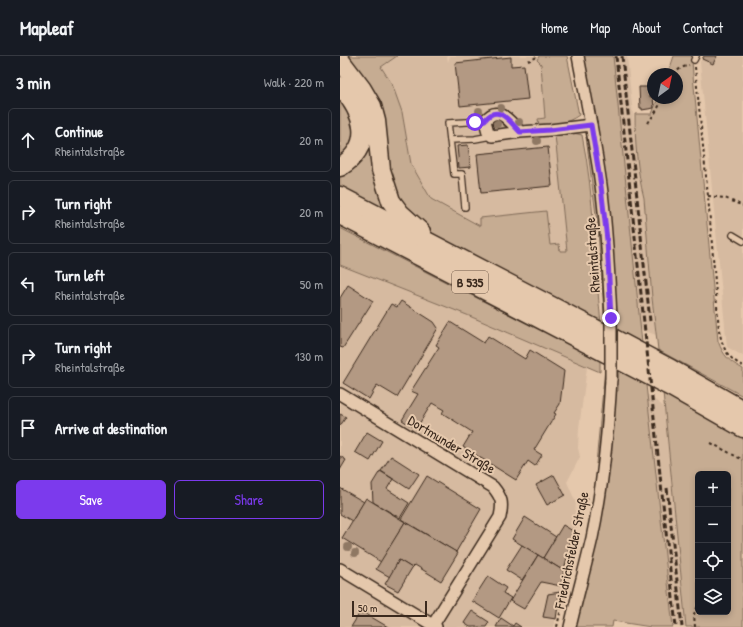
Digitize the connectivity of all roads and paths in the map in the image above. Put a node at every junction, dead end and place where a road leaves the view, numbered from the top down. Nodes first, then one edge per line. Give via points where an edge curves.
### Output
1 (537, 56) edge
2 (578, 56) edge
3 (340, 60) edge
4 (528, 61) dead end
5 (681, 68) edge
6 (340, 86) edge
7 (660, 104) edge
8 (485, 120) junction
9 (648, 123) dead end
10 (591, 125) junction
11 (520, 132) junction
12 (492, 136) junction
13 (450, 140) junction
14 (340, 167) edge
15 (340, 196) edge
16 (708, 196) junction
17 (743, 206) edge
18 (466, 207) dead end
19 (340, 215) edge
20 (733, 235) dead end
21 (743, 241) edge
22 (436, 247) junction
23 (743, 366) edge
24 (340, 394) edge
25 (743, 410) edge
26 (743, 428) edge
27 (711, 443) dead end
28 (743, 460) edge
29 (602, 480) joint
30 (588, 495) dead end
31 (340, 569) edge
32 (695, 612) edge
33 (435, 626) edge
34 (557, 627) edge
35 (570, 627) edge
36 (695, 627) edge

1 - 4 path
2 - 10 street, Rheintalstraße
3 - 22 highway via 362,88 372,106 381,170 391,201
5 - 16 path via 694,64
6 - 14 highway via 362,119 363,128 355,153
7 - 9 path
8 - 11 street via 497,112
8 - 12 street via 488,132
8 - 13 lane via 448,123
10 - 11 street
10 - 29 street, Rheintalstraße, bridge via 607,240 611,318 609,414
11 - 12 street
12 - 13 lane
13 - 18 lane via 454,174 462,174
15 - 22 highway, B 535
16 - 17 path via 725,198
16 - 23 path via 719,330 723,347 733,360
19 - 26 highway, B 535 via 671,387
20 - 21 lane
22 - 25 highway, B 535 via 603,333
24 - 33 street, Dortmunder Straße via 493,487 500,495 500,517
27 - 28 path
29 - 35 street, Friedrichsfelder Straße via 592,537
30 - 34 path via 576,521 570,567
31 - 33 street
32 - 36 path

